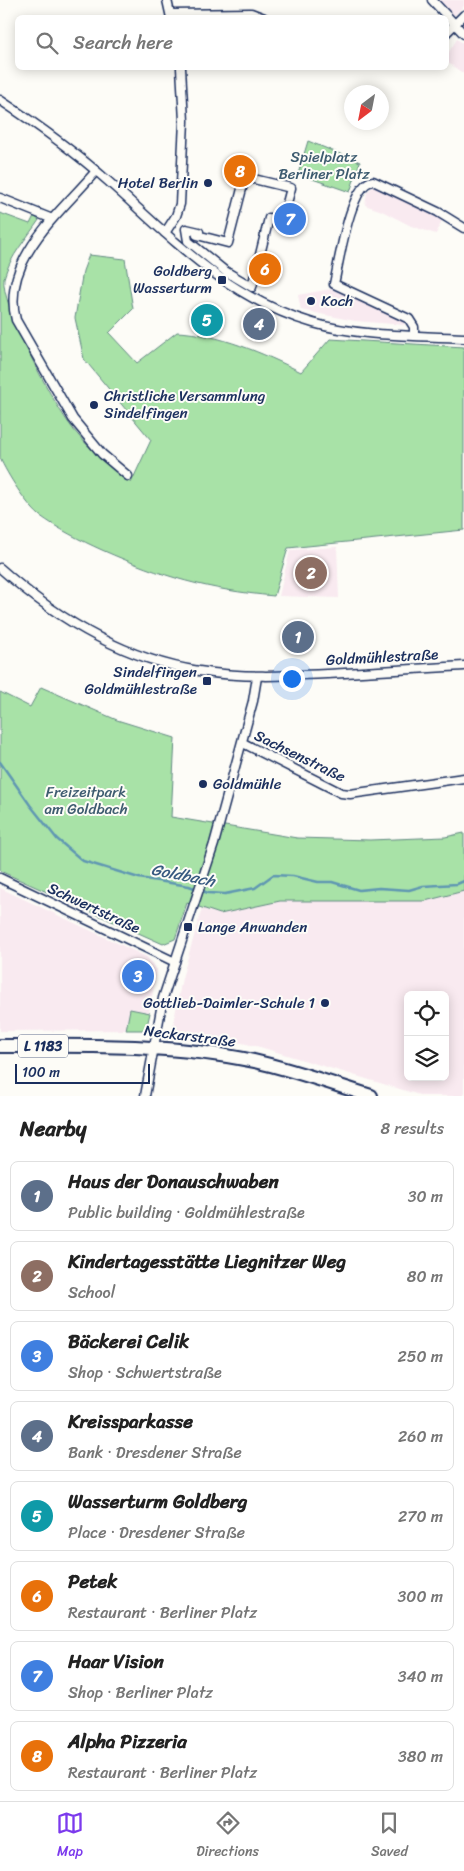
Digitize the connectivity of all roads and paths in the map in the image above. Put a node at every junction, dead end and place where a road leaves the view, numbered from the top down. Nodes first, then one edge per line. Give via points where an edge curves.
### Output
1 (167, 0) edge
2 (432, 0) edge
3 (171, 15) edge
4 (198, 15) edge
5 (256, 15) edge
6 (448, 15) edge
7 (464, 15) edge
8 (449, 16) edge
9 (456, 23) junction
10 (449, 30) edge
11 (464, 34) edge
12 (181, 70) edge
13 (0, 100) edge
14 (96, 171) junction
15 (0, 198) edge
16 (50, 218) junction
17 (464, 228) edge
18 (165, 233) junction
19 (252, 287) joint
20 (414, 335) junction
21 (464, 338) edge
22 (128, 476) dead end
23 (0, 568) edge
24 (464, 666) edge
25 (257, 677) junction
26 (243, 743) junction
27 (464, 778) edge
28 (0, 878) edge
29 (175, 962) junction
30 (0, 1046) edge
31 (154, 1047) junction
32 (145, 1096) edge
33 (371, 1096) edge

1 - 3 street
2 - 6 street
4 - 5 street
7 - 9 street
8 - 9 street
9 - 10 street
9 - 11 street
12 - 18 street via 184,122 180,204
13 - 14 street
14 - 16 street
14 - 18 street
15 - 16 street
16 - 22 street via 12,276 11,308 73,419 102,454
17 - 20 street via 373,181 363,186 354,201 334,284 409,319
18 - 20 street via 222,280 283,313 326,327
19 - 19 street via 225,271 188,240 186,229 228,243 245,177 291,188 282,222 269,218
20 - 21 street
23 - 25 street, Goldmühlestraße via 57,613 125,649 191,670
24 - 25 street, Goldmühlestraße
25 - 26 street
26 - 27 street, Sachsenstraße via 341,793
26 - 29 street
28 - 29 street, Schwertstraße
29 - 31 street
30 - 31 main road, Neckarstraße / L 1183
31 - 32 street
31 - 33 main road, Neckarstraße / L 1183 via 254,1061

